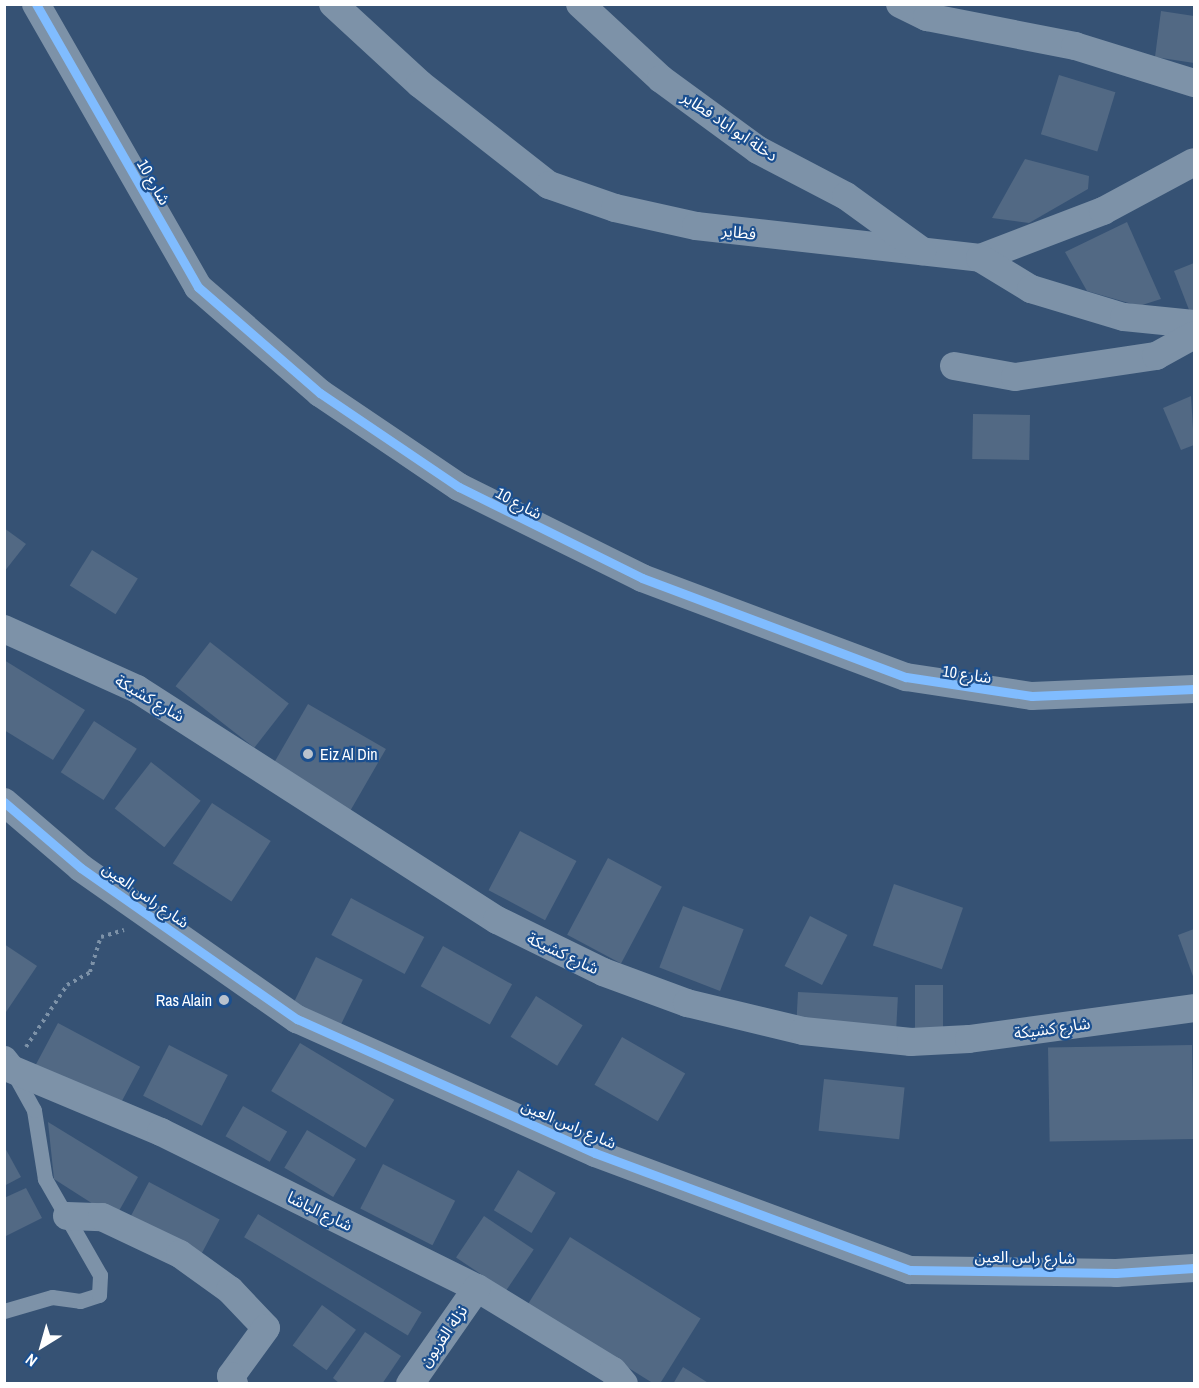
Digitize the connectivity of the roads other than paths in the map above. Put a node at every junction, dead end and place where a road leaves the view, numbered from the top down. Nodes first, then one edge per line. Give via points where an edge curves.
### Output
1 (36, 4) edge
2 (333, 4) edge
3 (580, 4) edge
4 (900, 4) edge
5 (1194, 82) edge
6 (1194, 162) edge
7 (922, 251) junction
8 (980, 258) junction
9 (1194, 324) edge
10 (1194, 334) edge
11 (954, 366) dead end
12 (4, 629) edge
13 (1194, 689) edge
14 (4, 802) edge
15 (1194, 1008) edge
16 (8, 1064) edge
17 (67, 1216) junction
18 (1194, 1268) edge
19 (477, 1288) junction
20 (4, 1311) edge
21 (234, 1383) edge
22 (410, 1383) edge
23 (624, 1383) edge

1 - 13 street, شارع 10 via 198,287 320,393 459,487 642,578 914,679 1032,696
2 - 7 street, فطاير via 420,84 555,188 696,226
3 - 7 street, دخلة ابو اياد فطاير via 661,79 758,150 846,196
4 - 5 street via 927,17 1075,46
6 - 8 street, فطاير via 1102,211
7 - 8 street, فطاير
8 - 9 street via 1031,290 1124,316
10 - 11 street via 1156,356 1015,377
12 - 15 street, شارع كشيكة via 137,689 468,905 575,960 677,1000 803,1031 911,1042 969,1039
14 - 18 street, شارع راس العين via 131,903 297,1019 595,1153 910,1270 1116,1273
16 - 17 lane via 34,1110 45,1179
16 - 19 street, شارع الباشا via 161,1132
17 - 20 lane via 100,1275 99,1295 80,1301 52,1297
17 - 21 street via 102,1217 180,1254 230,1290 266,1328 231,1376
19 - 22 street, نزلة القريون
19 - 23 street, شارع الباشا via 613,1371

